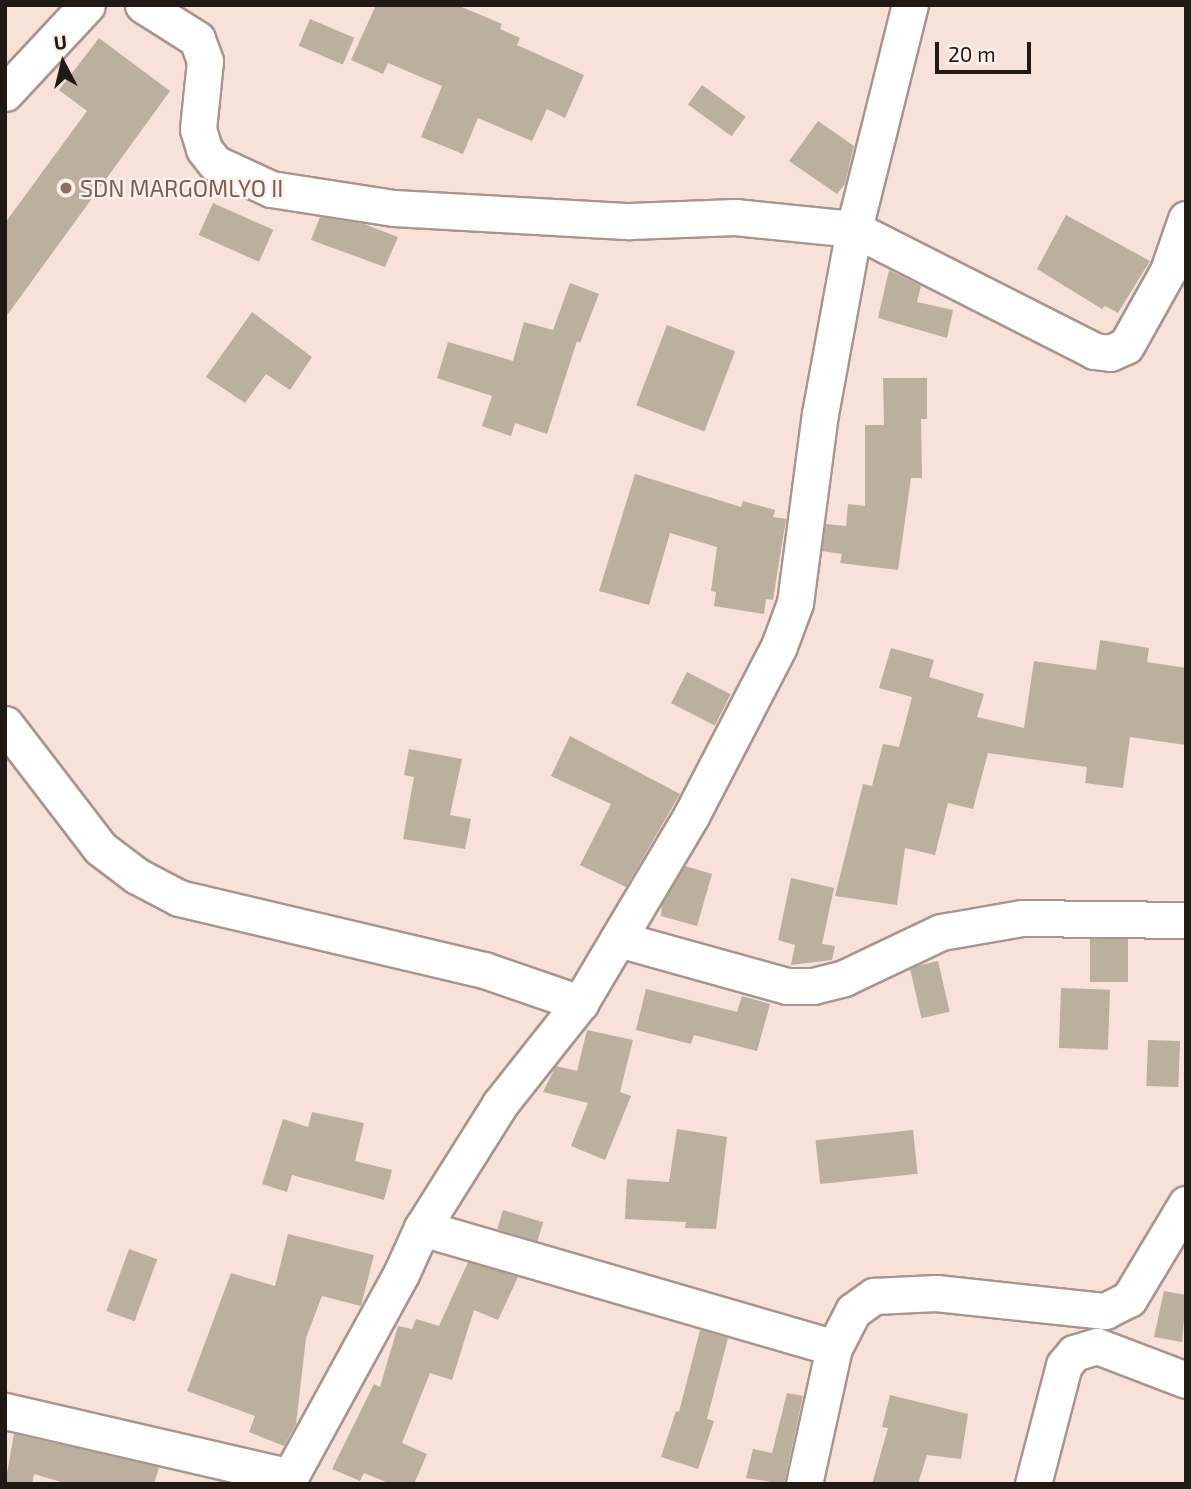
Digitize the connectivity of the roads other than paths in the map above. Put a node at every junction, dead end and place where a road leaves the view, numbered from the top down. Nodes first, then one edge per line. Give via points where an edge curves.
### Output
1 (87, 5) edge
2 (143, 5) edge
3 (910, 5) edge
4 (5, 93) edge
5 (1186, 219) edge
6 (854, 229) junction
7 (5, 724) edge
8 (1186, 920) edge
9 (618, 939) junction
10 (580, 1003) junction
11 (1186, 1204) edge
12 (422, 1228) junction
13 (834, 1348) junction
14 (1186, 1380) edge
15 (5, 1411) edge
16 (288, 1480) edge
17 (804, 1484) edge
18 (1033, 1484) edge

1 - 4 street
2 - 6 street via 197,39 205,61 198,129 204,149 215,163 271,189 394,208 631,221 734,217
3 - 6 street
5 - 6 street via 1168,271 1126,346 1110,353 1094,351
6 - 9 street via 820,414 795,603 779,646 691,816
7 - 10 street via 100,848 137,876 179,898 484,970
8 - 9 street via 1022,918 941,932 844,978 813,986 787,986
9 - 10 street
10 - 12 street via 500,1104
11 - 13 street via 1129,1299 1105,1311 936,1293 874,1296 853,1311
12 - 13 street
12 - 16 street
13 - 17 street
14 - 18 street via 1097,1346 1074,1353 1065,1365
15 - 16 street

